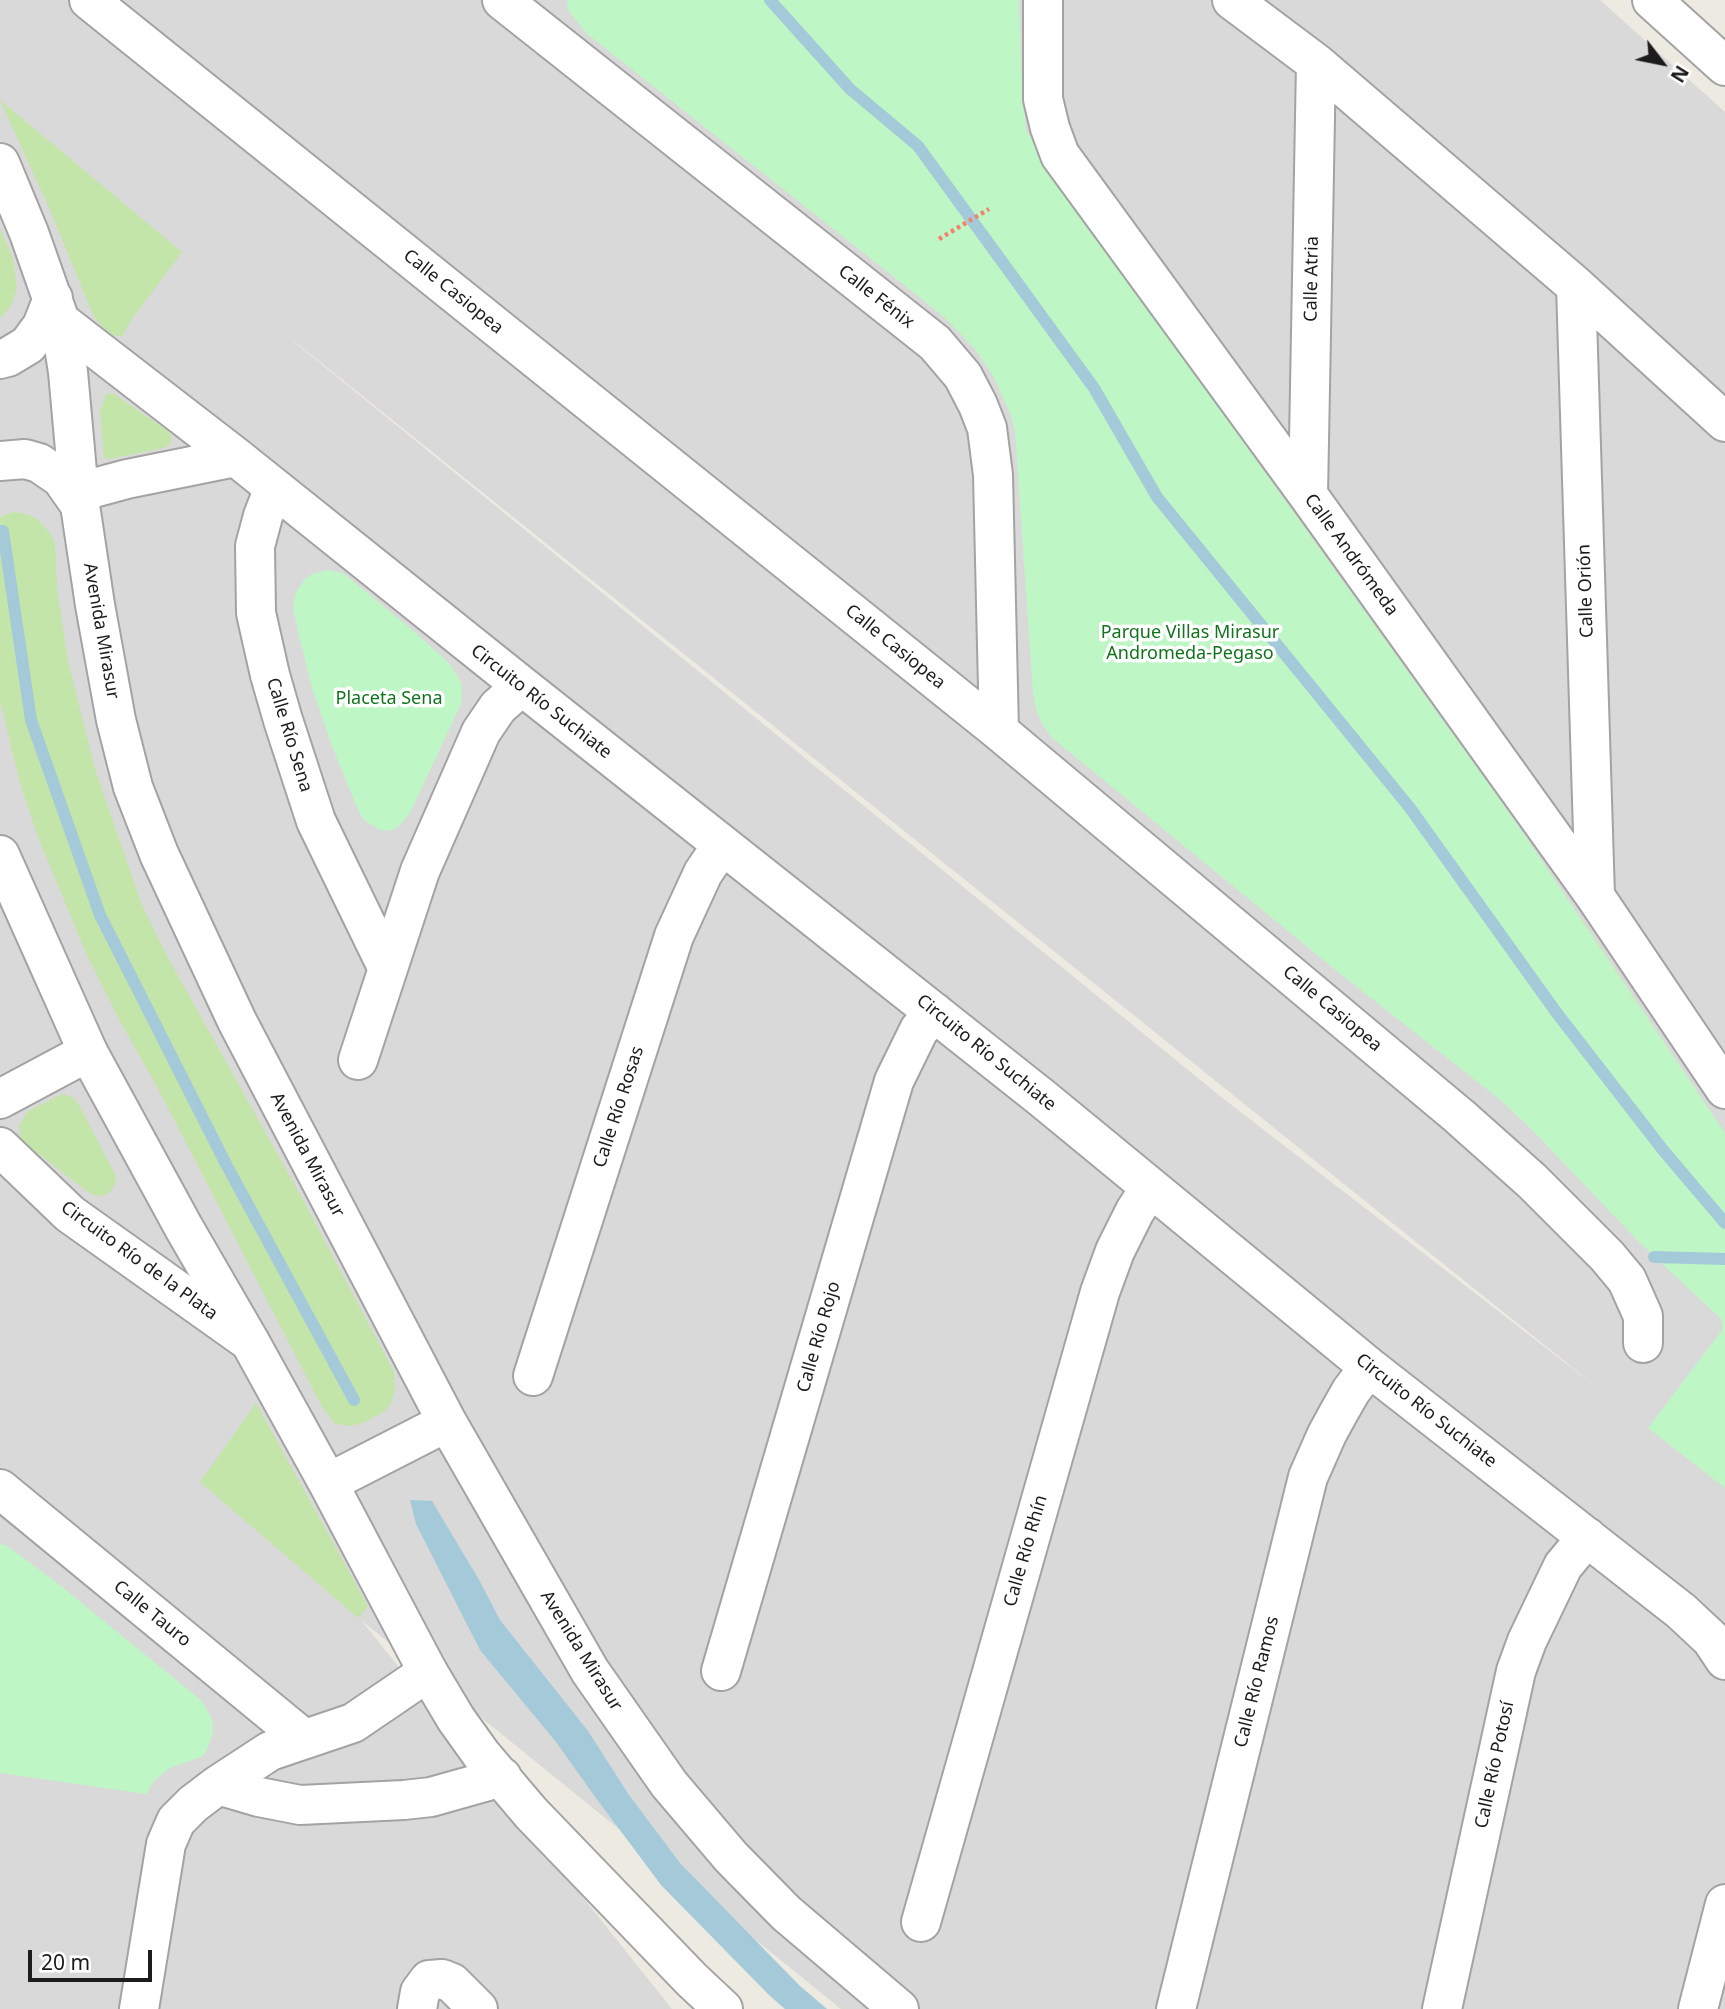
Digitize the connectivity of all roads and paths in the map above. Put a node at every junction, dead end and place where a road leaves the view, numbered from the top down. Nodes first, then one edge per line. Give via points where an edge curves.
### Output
1 (89, 0) edge
2 (502, 0) edge
3 (1043, 0) edge
4 (1232, 0) edge
5 (1652, 0) edge
6 (535, 15) edge
7 (1316, 63) junction
8 (1725, 66) edge
9 (0, 163) edge
10 (989, 209) dead end
11 (939, 239) dead end
12 (1576, 286) junction
13 (56, 310) junction
14 (0, 359) edge
15 (1725, 422) edge
16 (236, 457) junction
17 (0, 461) edge
18 (274, 488) junction
19 (1308, 495) junction
20 (80, 499) junction
21 (522, 686) junction
22 (999, 731) junction
23 (722, 845) junction
24 (0, 855) edge
25 (1595, 896) junction
26 (388, 969) junction
27 (934, 1012) junction
28 (88, 1052) junction
29 (358, 1060) dead end
30 (1725, 1089) edge
31 (0, 1099) edge
32 (0, 1147) edge
33 (1150, 1188) junction
34 (250, 1342) junction
35 (1643, 1343) dead end
36 (1369, 1367) junction
37 (533, 1376) dead end
38 (447, 1422) junction
39 (328, 1483) junction
40 (0, 1489) edge
41 (1587, 1537) junction
42 (1725, 1660) edge
43 (720, 1671) dead end
44 (428, 1672) junction
45 (304, 1739) junction
46 (491, 1765) junction
47 (218, 1785) junction
48 (1725, 1904) edge
49 (921, 1922) dead end
50 (139, 2009) edge
51 (417, 2009) edge
52 (478, 2009) edge
53 (723, 2009) edge
54 (899, 2009) edge
55 (1176, 2009) edge
56 (1442, 2009) edge
57 (1698, 2009) edge

1 - 22 street, Calle Casiopea
2 - 6 street, Calle Fénix
3 - 19 street, Calle Andrómeda via 1043,99 1060,155
4 - 7 street
5 - 8 street
6 - 22 street, Calle Fénix via 934,343 963,376 987,428 993,475
7 - 12 street
7 - 19 street, Calle Atria
9 - 13 street, Avenida Mirasur
10 - 11 path
12 - 15 street
12 - 25 street, Calle Orión
13 - 14 street via 28,345
13 - 16 street, Circuito Río Suchiate
13 - 20 street, Avenida Mirasur via 68,372
16 - 18 street, Circuito Río Suchiate
16 - 20 street via 127,479
17 - 20 street via 40,463
18 - 21 street, Circuito Río Suchiate
18 - 26 street, Calle Río Sena via 255,546 256,613 270,675 316,821
19 - 25 street, Calle Andrómeda
20 - 38 street, Avenida Mirasur via 116,719 133,787 159,855 237,1021
21 - 23 street, Circuito Río Suchiate
21 - 26 street via 498,707 481,732 420,871
22 - 35 street, Calle Casiopea via 1532,1181 1627,1280 1643,1317
23 - 27 street, Circuito Río Suchiate
23 - 37 street, Calle Río Rosas via 703,873 674,936
24 - 28 street
25 - 30 street, Calle Andrómeda
26 - 29 street
27 - 33 street, Circuito Río Suchiate
27 - 43 street, Calle Río Rojo via 914,1039 894,1081
28 - 31 street
28 - 34 street
32 - 34 street, Circuito Río de la Plata via 70,1214
33 - 36 street, Circuito Río Suchiate
33 - 49 street, Calle Río Rhín via 1115,1251 1100,1292
34 - 39 street
36 - 41 street, Circuito Río Suchiate
36 - 55 street, Calle Río Ramos via 1326,1434 1308,1477
38 - 39 street
38 - 54 street, Avenida Mirasur via 590,1671 669,1784 786,1913
39 - 44 street
40 - 45 street, Calle Tauro
41 - 42 street, Circuito Río Suchiate via 1681,1611 1711,1639
41 - 56 street, Calle Río Potosí via 1563,1566 1516,1671
44 - 45 street via 353,1723
44 - 46 street
45 - 47 street via 270,1751
46 - 47 street via 431,1797 404,1800 300,1805
46 - 53 street via 531,1813
47 - 50 street via 185,1812 170,1832
48 - 57 street
51 - 52 street via 420,1992 429,1980 442,1979

